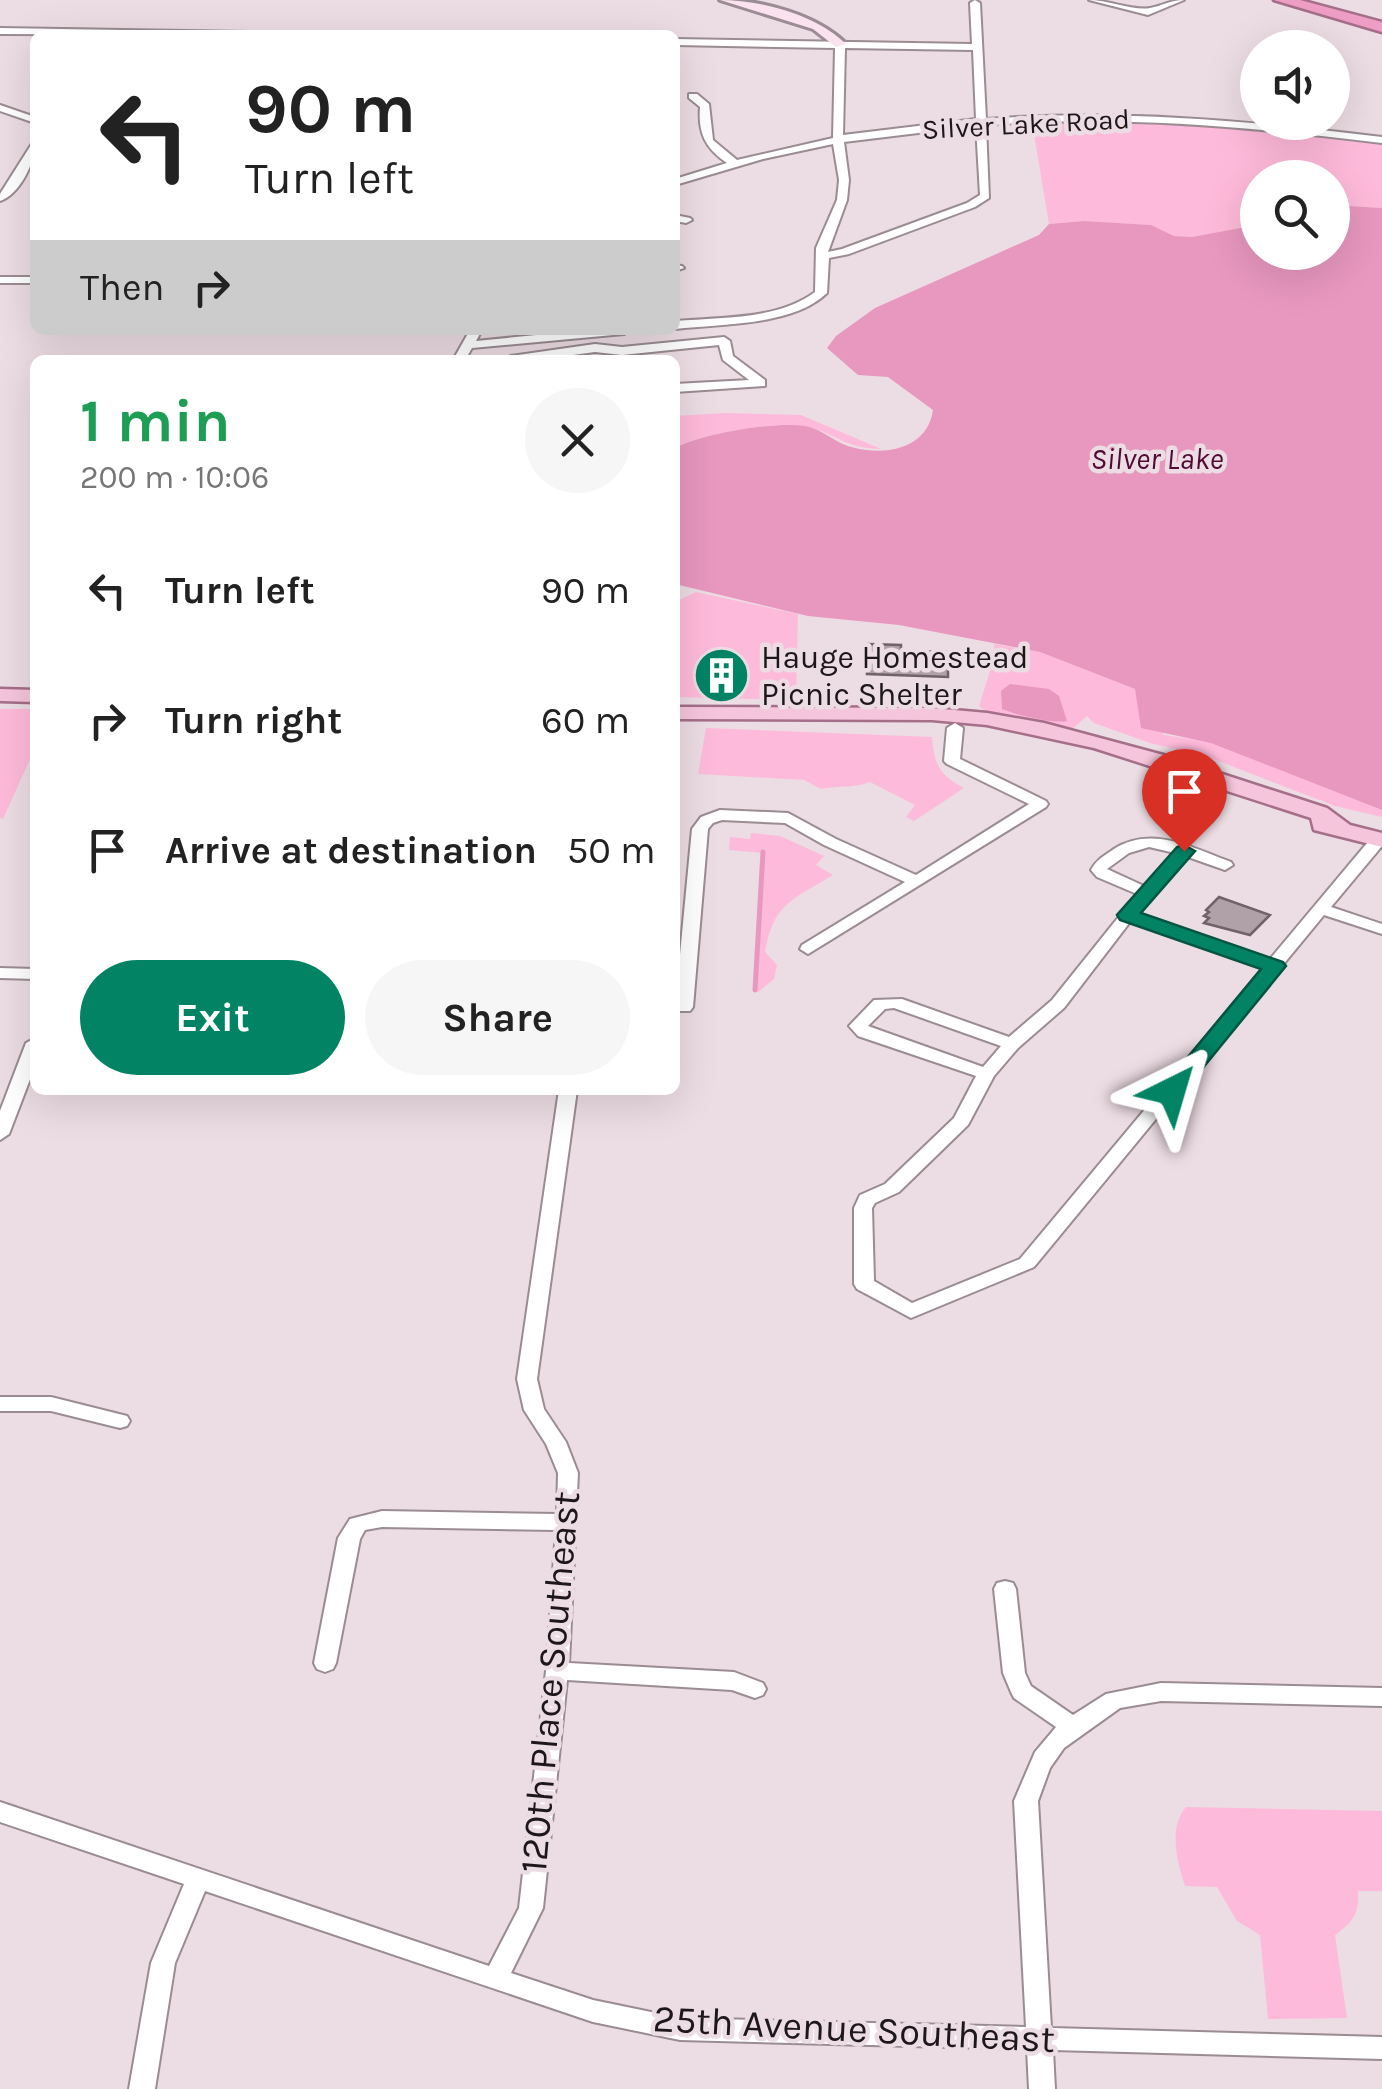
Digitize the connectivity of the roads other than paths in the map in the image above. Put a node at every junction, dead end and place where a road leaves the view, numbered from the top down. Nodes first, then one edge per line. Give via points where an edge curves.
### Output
1 (726, 0) edge
2 (1094, 0) edge
3 (1179, 0) edge
4 (1282, 0) edge
5 (973, 1) edge
6 (1382, 27) edge
7 (0, 31) edge
8 (30, 31) edge
9 (680, 42) edge
10 (840, 44) junction
11 (975, 48) junction
12 (693, 96) dead end
13 (0, 108) edge
14 (30, 118) edge
15 (980, 122) junction
16 (838, 138) junction
17 (1382, 140) edge
18 (30, 156) edge
19 (732, 162) junction
20 (680, 180) edge
21 (0, 198) edge
22 (823, 256) junction
23 (0, 280) edge
24 (30, 280) edge
25 (680, 323) edge
26 (473, 335) edge
27 (572, 335) edge
28 (467, 345) junction
29 (461, 355) edge
30 (547, 355) edge
31 (680, 388) edge
32 (0, 695) edge
33 (30, 696) edge
34 (680, 713) edge
35 (882, 716) junction
36 (956, 728) junction
37 (1338, 826) junction
38 (1380, 839) edge
39 (1184, 851) junction
40 (1225, 865) dead end
41 (917, 881) junction
42 (1147, 893) junction
43 (1321, 909) junction
44 (1127, 915) junction
45 (1382, 929) edge
46 (808, 949) dead end
47 (1275, 966) junction
48 (0, 973) edge
49 (30, 974) edge
50 (684, 1007) dead end
51 (1012, 1044) junction
52 (30, 1056) edge
53 (986, 1074) junction
54 (567, 1095) edge
55 (0, 1134) edge
56 (0, 1404) edge
57 (120, 1421) dead end
58 (567, 1522) junction
59 (1005, 1590) dead end
60 (325, 1664) dead end
61 (556, 1671) junction
62 (755, 1689) dead end
63 (1382, 1697) edge
64 (1073, 1726) junction
65 (2, 1818) edge
66 (196, 1880) junction
67 (496, 1977) junction
68 (1038, 2038) junction
69 (1382, 2048) edge
70 (142, 2089) edge
71 (1042, 2089) edge

1 - 10 street via 817,26
2 - 3 street via 1148,12
4 - 6 highway
5 - 11 street
7 - 8 street
9 - 10 street
10 - 11 street
10 - 16 street
11 - 15 street
12 - 19 street via 705,106 703,129 712,150
13 - 14 street
15 - 16 street, Silver Lake Road
15 - 17 street, Silver Lake Road via 1198,120
15 - 22 street via 985,196
16 - 19 street, Silver Lake Road
16 - 22 street via 842,200
18 - 21 street
19 - 20 street, Silver Lake Road
22 - 25 street via 820,292 806,304
23 - 24 street
26 - 28 street
27 - 28 street
28 - 29 street
30 - 31 street via 724,341 727,357 760,383
32 - 33 main road
34 - 35 main road
35 - 36 main road
35 - 37 main road via 957,715 1041,730 1320,813
36 - 37 main road via 1072,750 1307,823
36 - 41 street via 952,761 1040,804
37 - 38 main road
38 - 43 street
39 - 40 street
39 - 42 street
39 - 42 street via 1136,840 1101,866 1103,874
41 - 46 street
41 - 50 street via 788,818 706,820 700,828
42 - 44 street
43 - 45 street
43 - 47 street
44 - 47 street
44 - 51 street via 1058,1004
47 - 53 street via 1027,1262 911,1311 864,1284 863,1208 962,1120
48 - 49 street
51 - 53 street
51 - 53 street via 896,1003 880,1004 858,1026
52 - 55 street
54 - 58 street, 120th Place Southeast via 527,1379 534,1410 568,1473
56 - 57 street via 52,1404
58 - 60 street via 358,1524 349,1538
58 - 61 street, 120th Place Southeast
59 - 64 street via 1022,1692
61 - 62 street via 734,1681
61 - 67 street, 120th Place Southeast via 531,1908
63 - 64 street via 1160,1692 1114,1700
64 - 68 street via 1041,1760 1026,1801
65 - 66 street, 25th Avenue Southeast
66 - 67 street, 25th Avenue Southeast
66 - 70 street via 163,1963
67 - 68 street, 25th Avenue Southeast via 593,2010 680,2029
68 - 69 street, 25th Avenue Southeast
68 - 71 street

